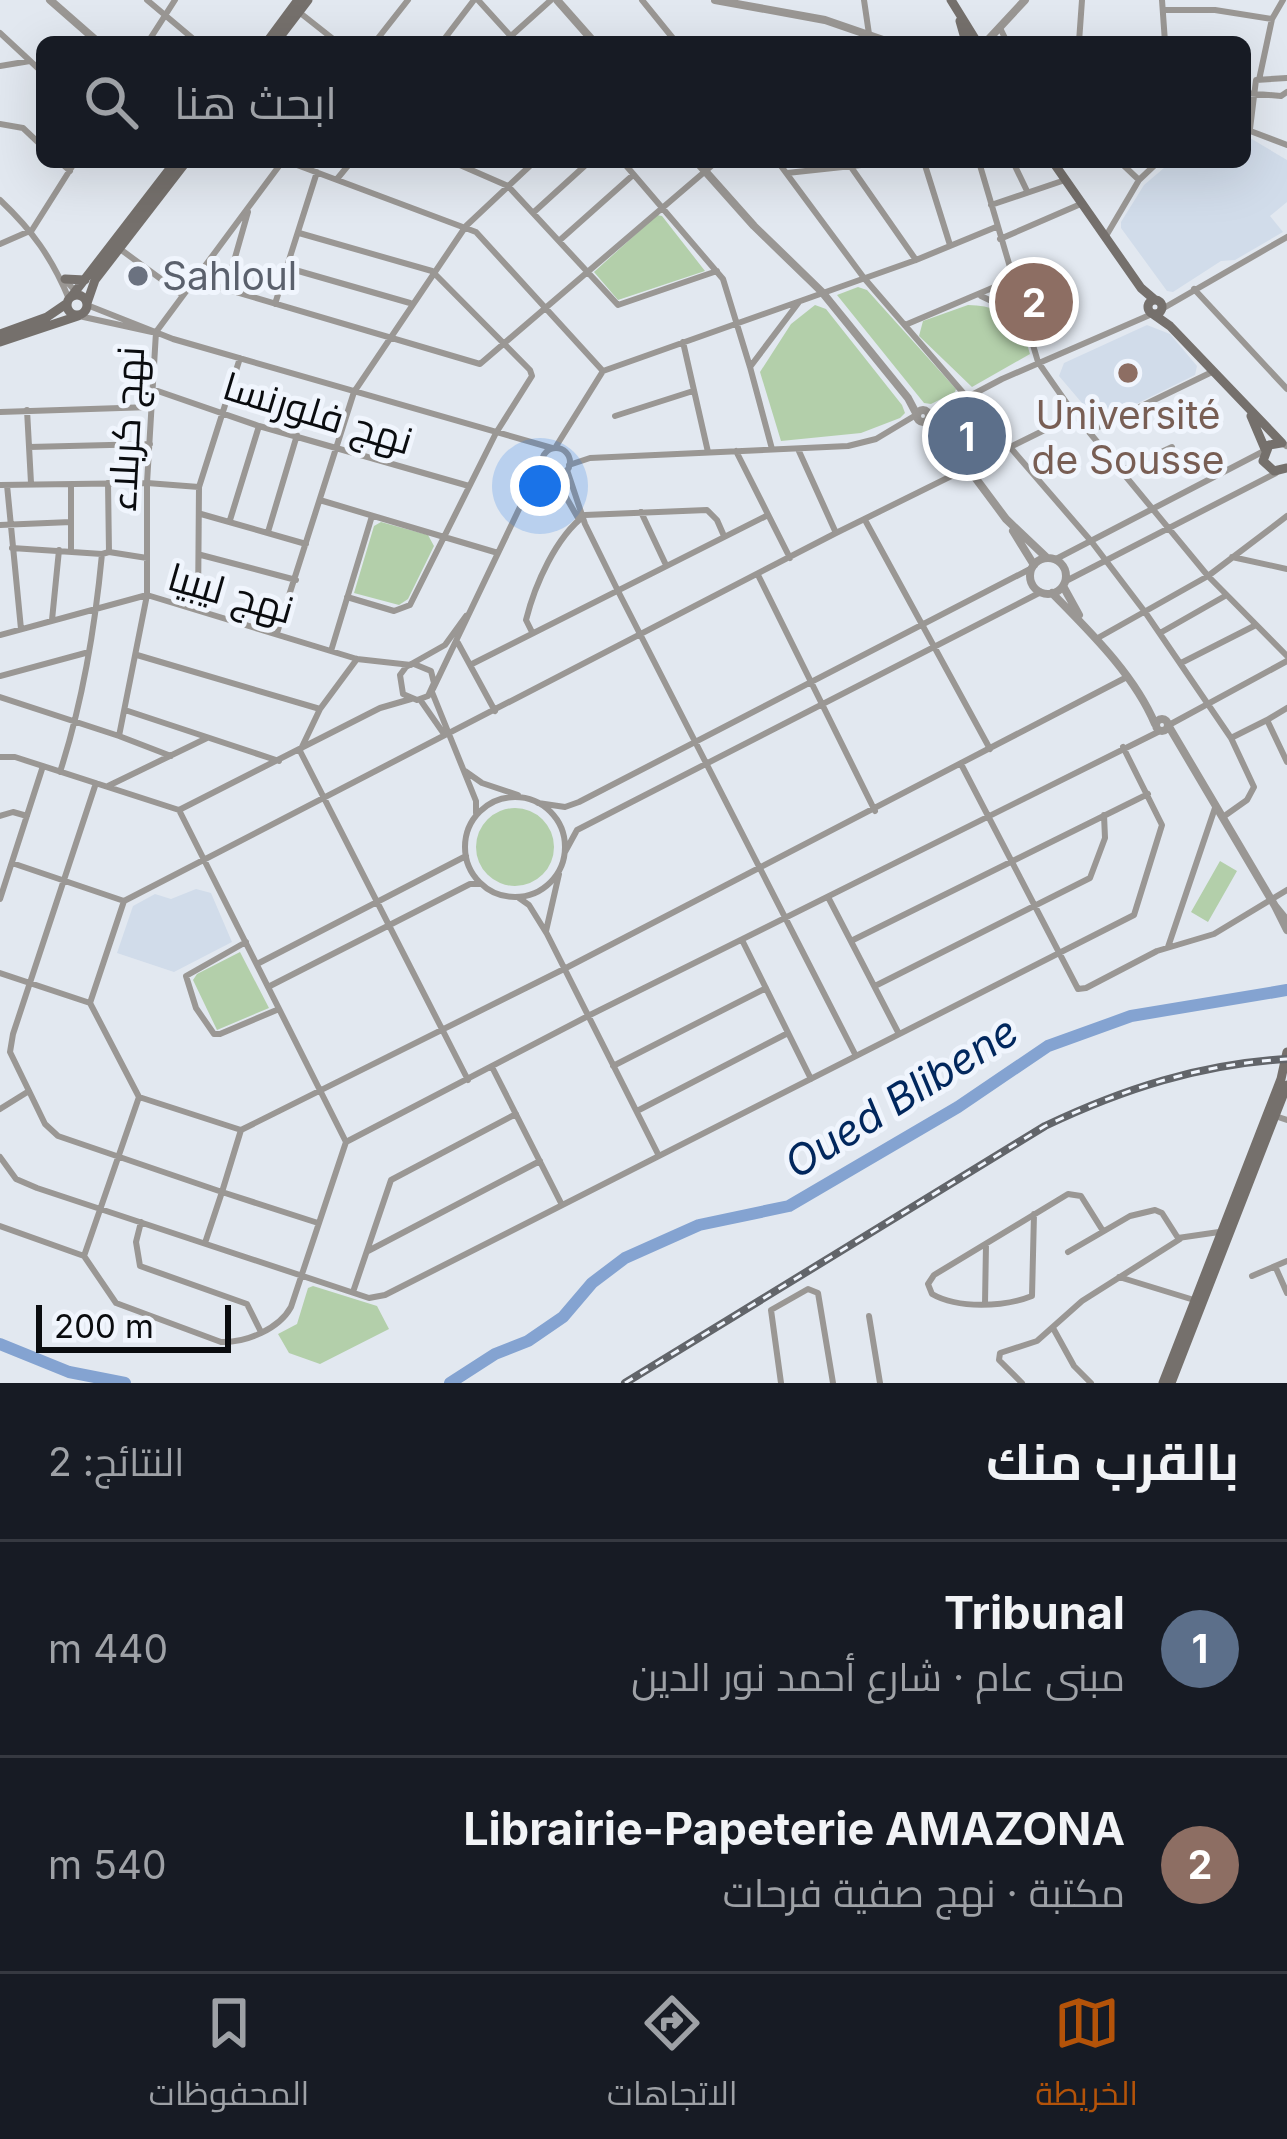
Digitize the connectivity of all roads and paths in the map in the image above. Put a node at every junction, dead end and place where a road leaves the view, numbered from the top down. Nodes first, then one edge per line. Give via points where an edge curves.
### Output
1 (50, 0) edge
2 (147, 0) edge
3 (176, 0) edge
4 (308, 0) edge
5 (408, 0) edge
6 (476, 0) edge
7 (554, 0) edge
8 (642, 0) edge
9 (715, 0) edge
10 (864, 0) edge
11 (951, 0) edge
12 (1025, 0) edge
13 (1082, 0) edge
14 (1162, 0) edge
15 (1283, 0) edge
16 (756, 3) edge
17 (298, 6) edge
18 (1163, 10) junction
19 (959, 16) junction
20 (165, 17) junction
21 (1272, 19) junction
22 (0, 34) edge
23 (869, 34) junction
24 (91, 36) edge
25 (152, 36) edge
26 (189, 36) edge
27 (276, 36) edge
28 (330, 36) edge
29 (380, 36) edge
30 (448, 36) edge
31 (510, 36) edge
32 (516, 36) edge
33 (588, 36) edge
34 (671, 36) edge
35 (874, 36) edge
36 (964, 36) edge
37 (988, 36) edge
38 (993, 36) edge
39 (1079, 36) edge
40 (1165, 36) edge
41 (30, 61) junction
42 (0, 66) edge
43 (36, 66) edge
44 (1251, 74) edge
45 (1287, 79) edge
46 (1258, 80) junction
47 (1287, 92) edge
48 (1251, 93) edge
49 (1258, 94) junction
50 (1251, 118) edge
51 (0, 124) edge
52 (1251, 130) edge
53 (36, 140) edge
54 (1287, 145) edge
55 (67, 168) edge
56 (72, 168) edge
57 (170, 168) edge
58 (181, 168) edge
59 (280, 168) edge
60 (304, 168) edge
61 (345, 168) edge
62 (468, 168) edge
63 (528, 168) edge
64 (582, 168) edge
65 (628, 168) edge
66 (703, 168) edge
67 (709, 168) edge
68 (783, 168) edge
69 (840, 168) edge
70 (852, 168) edge
71 (926, 168) edge
72 (982, 168) edge
73 (1016, 168) edge
74 (1057, 168) edge
75 (1126, 168) edge
76 (1151, 168) edge
77 (70, 171) junction
78 (705, 171) junction
79 (317, 172) junction
80 (788, 173) junction
81 (633, 175) junction
82 (337, 179) junction
83 (1065, 180) junction
84 (1138, 180) junction
85 (508, 187) junction
86 (1027, 192) junction
87 (0, 200) edge
88 (1083, 203) junction
89 (991, 205) junction
90 (661, 206) junction
91 (249, 207) junction
92 (534, 212) junction
93 (466, 226) junction
94 (996, 227) junction
95 (32, 230) junction
96 (299, 232) junction
97 (1106, 236) junction
98 (1287, 237) edge
99 (1000, 239) junction
100 (560, 240) junction
101 (0, 244) edge
102 (950, 245) junction
103 (120, 249) junction
104 (916, 260) junction
105 (288, 268) junction
106 (432, 271) junction
107 (587, 271) junction
108 (717, 271) junction
109 (62, 277) junction
110 (864, 278) junction
111 (192, 279) junction
112 (86, 280) junction
113 (1011, 280) junction
114 (226, 289) junction
115 (1194, 289) junction
116 (823, 292) junction
117 (181, 294) junction
118 (980, 295) junction
119 (77, 299) junction
120 (801, 299) junction
121 (410, 303) junction
122 (275, 304) junction
123 (1155, 308) junction
124 (545, 309) junction
125 (1022, 315) junction
126 (78, 316) junction
127 (737, 321) junction
128 (905, 325) junction
129 (156, 332) junction
130 (0, 338) edge
131 (388, 338) junction
132 (682, 342) junction
133 (504, 344) junction
134 (240, 358) junction
135 (1038, 362) junction
136 (750, 367) junction
137 (603, 371) junction
138 (1212, 372) junction
139 (152, 389) junction
140 (1287, 389) edge
141 (693, 391) junction
142 (354, 392) junction
143 (968, 396) junction
144 (151, 407) junction
145 (27, 410) junction
146 (0, 412) edge
147 (1248, 412) junction
148 (223, 413) junction
149 (1075, 415) junction
150 (615, 416) dead end
151 (924, 416) junction
152 (259, 426) junction
153 (1090, 431) junction
154 (496, 433) junction
155 (297, 435) junction
156 (523, 442) junction
157 (150, 444) junction
158 (1286, 445) edge
159 (1012, 446) junction
160 (29, 447) junction
161 (336, 448) junction
162 (554, 448) junction
163 (1172, 448) dead end
164 (772, 449) junction
165 (798, 449) junction
166 (1264, 450) junction
167 (708, 452) junction
168 (736, 452) junction
169 (566, 453) junction
170 (590, 458) junction
171 (542, 460) junction
172 (568, 467) junction
173 (967, 469) junction
174 (1284, 470) edge
175 (1121, 471) junction
176 (551, 474) junction
177 (31, 483) junction
178 (108, 483) junction
179 (147, 483) junction
180 (3, 485) edge
181 (470, 485) junction
182 (71, 486) junction
183 (199, 488) junction
184 (321, 501) junction
185 (1153, 510) junction
186 (641, 512) junction
187 (201, 514) junction
188 (518, 514) junction
189 (372, 515) junction
190 (768, 515) junction
191 (1287, 516) edge
192 (583, 519) junction
193 (1006, 519) junction
194 (230, 520) junction
195 (866, 520) junction
196 (71, 522) junction
197 (11, 524) junction
198 (0, 525) edge
199 (1169, 530) junction
200 (268, 532) junction
201 (836, 533) junction
202 (443, 536) junction
203 (724, 536) junction
204 (1091, 541) junction
205 (306, 544) junction
206 (12, 548) junction
207 (59, 550) junction
208 (71, 550) junction
209 (106, 553) junction
210 (498, 554) junction
211 (201, 555) junction
212 (1232, 557) junction
213 (147, 558) junction
214 (790, 558) junction
215 (1051, 559) junction
216 (1106, 561) junction
217 (666, 565) junction
218 (1285, 566) edge
219 (1033, 567) junction
220 (758, 575) junction
221 (1208, 576) junction
222 (296, 580) junction
223 (1064, 583) junction
224 (618, 591) junction
225 (1047, 593) junction
226 (147, 595) junction
227 (1225, 596) junction
228 (347, 597) junction
229 (97, 608) junction
230 (472, 608) junction
231 (198, 609) junction
232 (1145, 612) junction
233 (52, 620) junction
234 (924, 622) junction
235 (1083, 622) junction
236 (1254, 626) junction
237 (21, 629) junction
238 (532, 632) junction
239 (278, 633) junction
240 (1160, 633) junction
241 (642, 634) junction
242 (0, 635) edge
243 (1096, 638) junction
244 (458, 643) junction
245 (935, 646) junction
246 (331, 651) junction
247 (88, 652) junction
248 (137, 655) junction
249 (357, 659) junction
250 (1287, 659) edge
251 (1180, 663) junction
252 (377, 664) junction
253 (413, 665) junction
254 (470, 665) junction
255 (0, 676) edge
256 (1125, 678) junction
257 (812, 679) junction
258 (399, 683) junction
259 (432, 690) junction
260 (0, 698) edge
261 (414, 699) junction
262 (1208, 703) junction
263 (823, 704) junction
264 (380, 708) junction
265 (1287, 708) edge
266 (320, 709) junction
267 (125, 710) junction
268 (494, 711) junction
269 (1267, 720) junction
270 (76, 722) junction
271 (1161, 724) junction
272 (119, 736) junction
273 (446, 736) junction
274 (207, 738) junction
275 (1231, 738) junction
276 (694, 742) junction
277 (1124, 747) junction
278 (990, 749) junction
279 (300, 751) junction
280 (171, 756) junction
281 (0, 757) edge
282 (279, 760) junction
283 (1287, 762) edge
284 (706, 763) junction
285 (961, 764) junction
286 (43, 766) junction
287 (463, 770) junction
288 (60, 772) junction
289 (96, 784) junction
290 (106, 787) junction
291 (1148, 794) junction
292 (325, 798) junction
293 (526, 799) junction
294 (538, 803) junction
295 (1216, 805) junction
296 (179, 810) junction
297 (875, 811) junction
298 (1104, 815) junction
299 (0, 816) edge
300 (27, 816) junction
301 (988, 816) junction
302 (476, 817) junction
303 (1223, 817) junction
304 (565, 852) junction
305 (466, 856) junction
306 (204, 859) junction
307 (1011, 862) junction
308 (11, 863) junction
309 (758, 868) junction
310 (560, 869) junction
311 (63, 881) junction
312 (482, 884) junction
313 (1287, 890) edge
314 (516, 897) junction
315 (828, 897) junction
316 (0, 899) edge
317 (124, 901) junction
318 (378, 903) junction
319 (1274, 903) junction
320 (1034, 906) junction
321 (784, 919) junction
322 (390, 925) junction
323 (1287, 926) edge
324 (547, 934) junction
325 (742, 940) junction
326 (853, 940) junction
327 (246, 942) junction
328 (1168, 947) junction
329 (1058, 954) junction
330 (257, 964) junction
331 (564, 969) junction
332 (0, 973) edge
333 (28, 982) junction
334 (875, 986) junction
335 (268, 987) junction
336 (766, 988) junction
337 (90, 1003) junction
338 (279, 1009) junction
339 (588, 1016) junction
340 (440, 1031) junction
341 (788, 1033) junction
342 (899, 1034) junction
343 (1287, 1052) edge
344 (856, 1056) junction
345 (613, 1066) junction
346 (492, 1067) junction
347 (811, 1079) junction
348 (468, 1080) junction
349 (1287, 1085) edge
350 (320, 1090) junction
351 (28, 1091) junction
352 (139, 1097) junction
353 (0, 1109) edge
354 (637, 1111) junction
355 (516, 1114) junction
356 (1274, 1115) edge
357 (241, 1130) junction
358 (346, 1142) junction
359 (0, 1156) edge
360 (659, 1156) junction
361 (118, 1157) junction
362 (540, 1161) junction
363 (223, 1192) junction
364 (562, 1205) junction
365 (100, 1209) junction
366 (1034, 1214) junction
367 (141, 1222) junction
368 (318, 1223) junction
369 (0, 1226) edge
370 (1103, 1231) junction
371 (1219, 1232) junction
372 (1180, 1239) junction
373 (205, 1243) junction
374 (986, 1244) junction
375 (1067, 1252) dead end
376 (366, 1253) junction
377 (84, 1256) junction
378 (1287, 1261) edge
379 (1276, 1265) junction
380 (302, 1276) junction
381 (1252, 1276) dead end
382 (1119, 1277) junction
383 (353, 1292) junction
384 (1287, 1293) edge
385 (1197, 1301) junction
386 (985, 1304) junction
387 (869, 1316) dead end
388 (1053, 1328) junction
389 (261, 1332) junction
390 (781, 1383) edge
391 (833, 1383) edge
392 (880, 1383) edge
393 (1022, 1383) edge
394 (1091, 1383) edge
395 (1167, 1383) edge

1 - 24 street
2 - 20 street
3 - 20 street
4 - 17 main road
5 - 29 street
6 - 30 street
6 - 31 street
7 - 32 street
7 - 33 street
8 - 34 street
9 - 16 street
10 - 23 street
11 - 19 main road
12 - 38 street
13 - 39 street
14 - 18 street
15 - 21 street
16 - 23 street
17 - 27 main road
17 - 28 street
18 - 21 street
18 - 40 street
19 - 36 main road
19 - 37 main road
20 - 25 street
20 - 26 street
21 - 46 street
22 - 41 street
23 - 35 street
41 - 42 street
41 - 43 street
44 - 46 street
45 - 46 street
46 - 49 street
47 - 49 street
48 - 49 street
49 - 50 street
51 - 53 street
52 - 54 street
55 - 77 street
56 - 77 street
57 - 112 main road
58 - 103 main road
59 - 91 street, نهج كربلاء
60 - 79 street
61 - 82 street
62 - 85 street
63 - 85 street
64 - 92 street
65 - 81 street
66 - 78 street
67 - 78 street
68 - 80 street
69 - 80 street
70 - 104 street
71 - 102 street
72 - 89 street
73 - 86 street
74 - 83 main road
75 - 84 street
76 - 84 street
77 - 95 street
78 - 90 street
78 - 116 street
79 - 82 street
79 - 96 street
80 - 110 street
81 - 90 street
81 - 100 street
82 - 93 street
83 - 86 street
83 - 88 main road
84 - 97 street
85 - 92 street
85 - 93 street
86 - 89 street
87 - 95 street
88 - 97 main road
88 - 99 street
89 - 94 street
90 - 107 street
90 - 108 street
91 - 111 street, نهج كربلاء
91 - 114 street
92 - 100 street
93 - 106 street
93 - 124 street
94 - 99 street
94 - 102 street
95 - 101 street
95 - 109 street
96 - 105 street
96 - 106 street
97 - 123 main road
98 - 115 street
99 - 113 street
100 - 107 street
102 - 104 street
103 - 117 street
103 - 119 main road
104 - 110 street
105 - 121 street
105 - 122 street
106 - 121 street
106 - 133 street
107 - 108 street via 620,305
107 - 124 street
108 - 127 street
109 - 112 main road
109 - 119 street
110 - 116 street
110 - 128 street
111 - 114 street
111 - 117 street, نهج كربلاء
112 - 119 main road
113 - 118 street
113 - 125 street
114 - 122 street
115 - 123 street
115 - 140 street
116 - 120 street
116 - 151 street
117 - 129 street, نهج كربلاء
118 - 125 street
118 - 128 street
119 - 126 main road
119 - 126 main road via 69,313
119 - 129 street
119 - 130 main road
120 - 127 street
120 - 136 street
121 - 131 street
122 - 131 street
123 - 135 street
123 - 138 main road
124 - 133 street
124 - 137 street
125 - 135 street
126 - 129 street
126 - 130 main road
127 - 132 street
127 - 136 street
128 - 143 street
129 - 134 street
129 - 139 street, نهج كربلاء
131 - 133 street via 474,364
131 - 142 street
132 - 137 street
132 - 141 street
133 - 154 street via 532,376
134 - 142 street
134 - 148 street
135 - 143 street
135 - 149 street
136 - 164 street
137 - 162 street
138 - 147 main road
138 - 153 street
139 - 144 street, نهج كربلاء
139 - 148 street, نهج فلورنسا
141 - 150 street
141 - 167 street
142 - 154 street
142 - 161 street
143 - 151 street
143 - 159 street
144 - 145 street
144 - 157 street, نهج كربلاء
145 - 146 street
145 - 160 street
147 - 158 main road
147 - 166 main road
148 - 152 street, نهج فلورنسا
148 - 183 street
149 - 153 street
149 - 159 street
151 - 165 street via 862,444
151 - 173 street
152 - 155 street, نهج فلورنسا
152 - 194 street
153 - 175 street
154 - 156 street
154 - 181 street
155 - 161 street, نهج فلورنسا
155 - 200 street
156 - 162 street
156 - 171 street
157 - 160 street
157 - 179 street, نهج كربلاء
158 - 166 main road
159 - 173 street
159 - 204 street
160 - 177 street
161 - 181 street, نهج فلورنسا
161 - 184 street
162 - 169 street
162 - 171 street
163 - 175 street
164 - 165 street
164 - 168 street
165 - 201 street
166 - 174 main road via 1265,466
166 - 185 street
167 - 168 street
167 - 170 street
168 - 190 street
169 - 170 street
169 - 172 street
170 - 172 street
171 - 176 street
171 - 188 street
172 - 176 street
172 - 192 street
173 - 193 street
173 - 195 street
174 - 199 street
175 - 185 street
176 - 188 street
176 - 192 street
177 - 180 street
177 - 182 street
178 - 179 street
178 - 182 street
178 - 209 street
179 - 183 street
179 - 213 street, نهج كربلاء
180 - 197 street
181 - 202 street
182 - 196 street
183 - 187 street
184 - 189 street
184 - 205 street
185 - 199 street
185 - 204 street
186 - 192 street
186 - 203 street via 706,510
186 - 217 street
187 - 194 street
187 - 211 street
188 - 210 street
189 - 202 street
189 - 228 street
190 - 203 street
190 - 214 street
191 - 212 street
192 - 224 street
192 - 238 street via 556,550 530,604
193 - 215 street
193 - 219 street
194 - 200 street
195 - 201 street
195 - 234 street
196 - 197 street
196 - 208 street
197 - 198 street
197 - 206 street
199 - 216 street
199 - 221 street
200 - 205 street
201 - 214 street
202 - 210 street
202 - 228 street via 406,609
203 - 217 street
204 - 215 street
204 - 216 street
205 - 222 street
206 - 207 street
206 - 237 street
207 - 208 street
207 - 233 street
208 - 209 street
209 - 213 street
209 - 229 street
210 - 230 street
211 - 222 street
211 - 231 street
212 - 218 street
212 - 221 street
213 - 226 street, نهج كربلاء
214 - 220 street
215 - 219 street
215 - 223 street via 1064,567
216 - 223 street
216 - 232 street
217 - 224 street
219 - 225 street via 1032,582
219 - 234 street
220 - 241 street
220 - 257 street
221 - 227 street
221 - 232 street
222 - 239 street
223 - 225 street
223 - 235 street
224 - 238 street
224 - 241 street
225 - 235 street
225 - 245 street
226 - 229 street, نهج ليبيا
226 - 231 street, نهج ليبيا
226 - 248 street, نهج كربلاء
227 - 236 street
227 - 240 street
228 - 246 street
229 - 233 street, نهج ليبيا
229 - 247 street
230 - 244 street
230 - 253 street via 446,645
231 - 239 street, نهج ليبيا
232 - 240 street
232 - 243 street
233 - 237 street, نهج ليبيا
234 - 245 street
234 - 257 street
235 - 243 street
236 - 250 street
236 - 251 street
237 - 242 street, نهج ليبيا
238 - 254 street
239 - 246 street, نهج ليبيا
240 - 251 street
241 - 268 street
241 - 276 street
243 - 256 street
244 - 254 street
244 - 259 street
245 - 263 street
245 - 278 street
246 - 249 street, نهج ليبيا
247 - 255 street
247 - 270 street
248 - 266 street
248 - 267 street, نهج كربلاء
249 - 252 street, نهج ليبيا
249 - 266 street
250 - 262 street
251 - 262 street
252 - 253 street, نهج ليبيا
252 - 258 street, نهج ليبيا
253 - 258 street
253 - 259 street via 431,671
254 - 268 street
256 - 271 street
256 - 278 street
257 - 263 street
257 - 276 street
258 - 261 street
258 - 264 street
259 - 261 street
259 - 273 street
260 - 270 street
261 - 264 street
261 - 273 street
262 - 271 street
262 - 275 street
263 - 284 street
263 - 297 street
264 - 279 street
265 - 269 street
266 - 279 street
267 - 272 street, نهج كربلاء
267 - 274 street
268 - 273 street
269 - 275 street
269 - 283 street
270 - 272 street
270 - 288 street
271 - 277 street
271 - 295 street
272 - 280 street
273 - 287 street
273 - 292 street
274 - 280 street
274 - 282 street
275 - 303 street via 1254,787
276 - 284 street
276 - 294 street via 579,802
277 - 291 street
277 - 301 street
278 - 285 street
279 - 282 street
279 - 292 street
280 - 290 street
281 - 286 street
282 - 296 street
284 - 304 street via 577,830
284 - 309 street
285 - 297 street
285 - 301 street
286 - 288 street
286 - 300 street
287 - 293 street
287 - 302 street
288 - 289 street
289 - 290 street
289 - 311 street
290 - 296 street
291 - 298 street
291 - 329 street via 1162,832 1137,911
292 - 306 street
292 - 318 street
293 - 294 street
293 - 302 street via 493,802
294 - 304 street via 556,818
295 - 303 street
295 - 328 street
296 - 306 street
297 - 309 street
298 - 307 street
298 - 320 street via 1090,878
299 - 300 street
300 - 308 street
301 - 307 street
301 - 315 street
302 - 305 street
303 - 319 street
304 - 310 street
305 - 312 street
305 - 318 street
306 - 317 street
306 - 327 street
307 - 320 street
307 - 326 street
308 - 311 street
308 - 316 street
309 - 321 street
309 - 331 street
310 - 314 street via 542,889
310 - 324 street
311 - 317 street
311 - 333 street
312 - 314 street
312 - 322 street
313 - 319 street
314 - 324 street
315 - 321 street
315 - 326 street
317 - 337 street
318 - 322 street
318 - 330 street
319 - 323 street
319 - 328 street via 1201,940
320 - 329 street
320 - 334 street
321 - 325 street
321 - 344 street
322 - 335 street
322 - 340 street
324 - 331 street
325 - 336 street
325 - 339 street
326 - 334 street
327 - 330 street
327 - 338 street via 186,976 203,1023 220,1034
328 - 329 street via 1084,989 1075,987
329 - 342 street
330 - 335 street
331 - 339 street
331 - 340 street
332 - 333 street
333 - 337 street
333 - 351 street via 10,1052
334 - 342 street
335 - 338 street
336 - 341 street
336 - 345 street
337 - 352 street
338 - 350 street
339 - 345 street
339 - 346 street
340 - 348 street
340 - 350 street
341 - 347 street
341 - 354 street
342 - 344 street
343 - 356 main road
344 - 347 street
345 - 354 street
346 - 348 street
346 - 355 street
347 - 360 street
348 - 358 street
349 - 356 main road
350 - 357 street
350 - 358 street
351 - 353 street
351 - 361 street via 50,1131
352 - 357 street
352 - 361 street
354 - 360 street
355 - 362 street
355 - 376 street via 391,1180
356 - 371 main road
356 - 385 main road
357 - 363 street
358 - 368 street
359 - 365 street via 26,1184
360 - 364 street
361 - 363 street
361 - 365 street
362 - 364 street
362 - 376 street
363 - 368 street
363 - 373 street
364 - 383 street via 376,1299
365 - 367 street
365 - 377 street
366 - 370 street via 1078,1193
366 - 374 street
366 - 386 street via 1034,1292
367 - 373 street
367 - 389 street via 140,1266 247,1304
368 - 380 street
369 - 377 street
370 - 372 street via 1155,1210
370 - 375 street
371 - 372 street
371 - 385 main road
372 - 382 street
373 - 380 street
374 - 386 street
374 - 386 street via 928,1285 935,1298
376 - 383 street
377 - 389 street via 110,1297 128,1309 221,1342
378 - 379 street
379 - 381 street
379 - 384 street
380 - 383 street
380 - 389 street via 285,1318
382 - 385 street
382 - 388 street
385 - 395 main road
387 - 392 street
388 - 393 street via 999,1355
388 - 394 street
390 - 391 street via 771,1310 808,1289 818,1293

